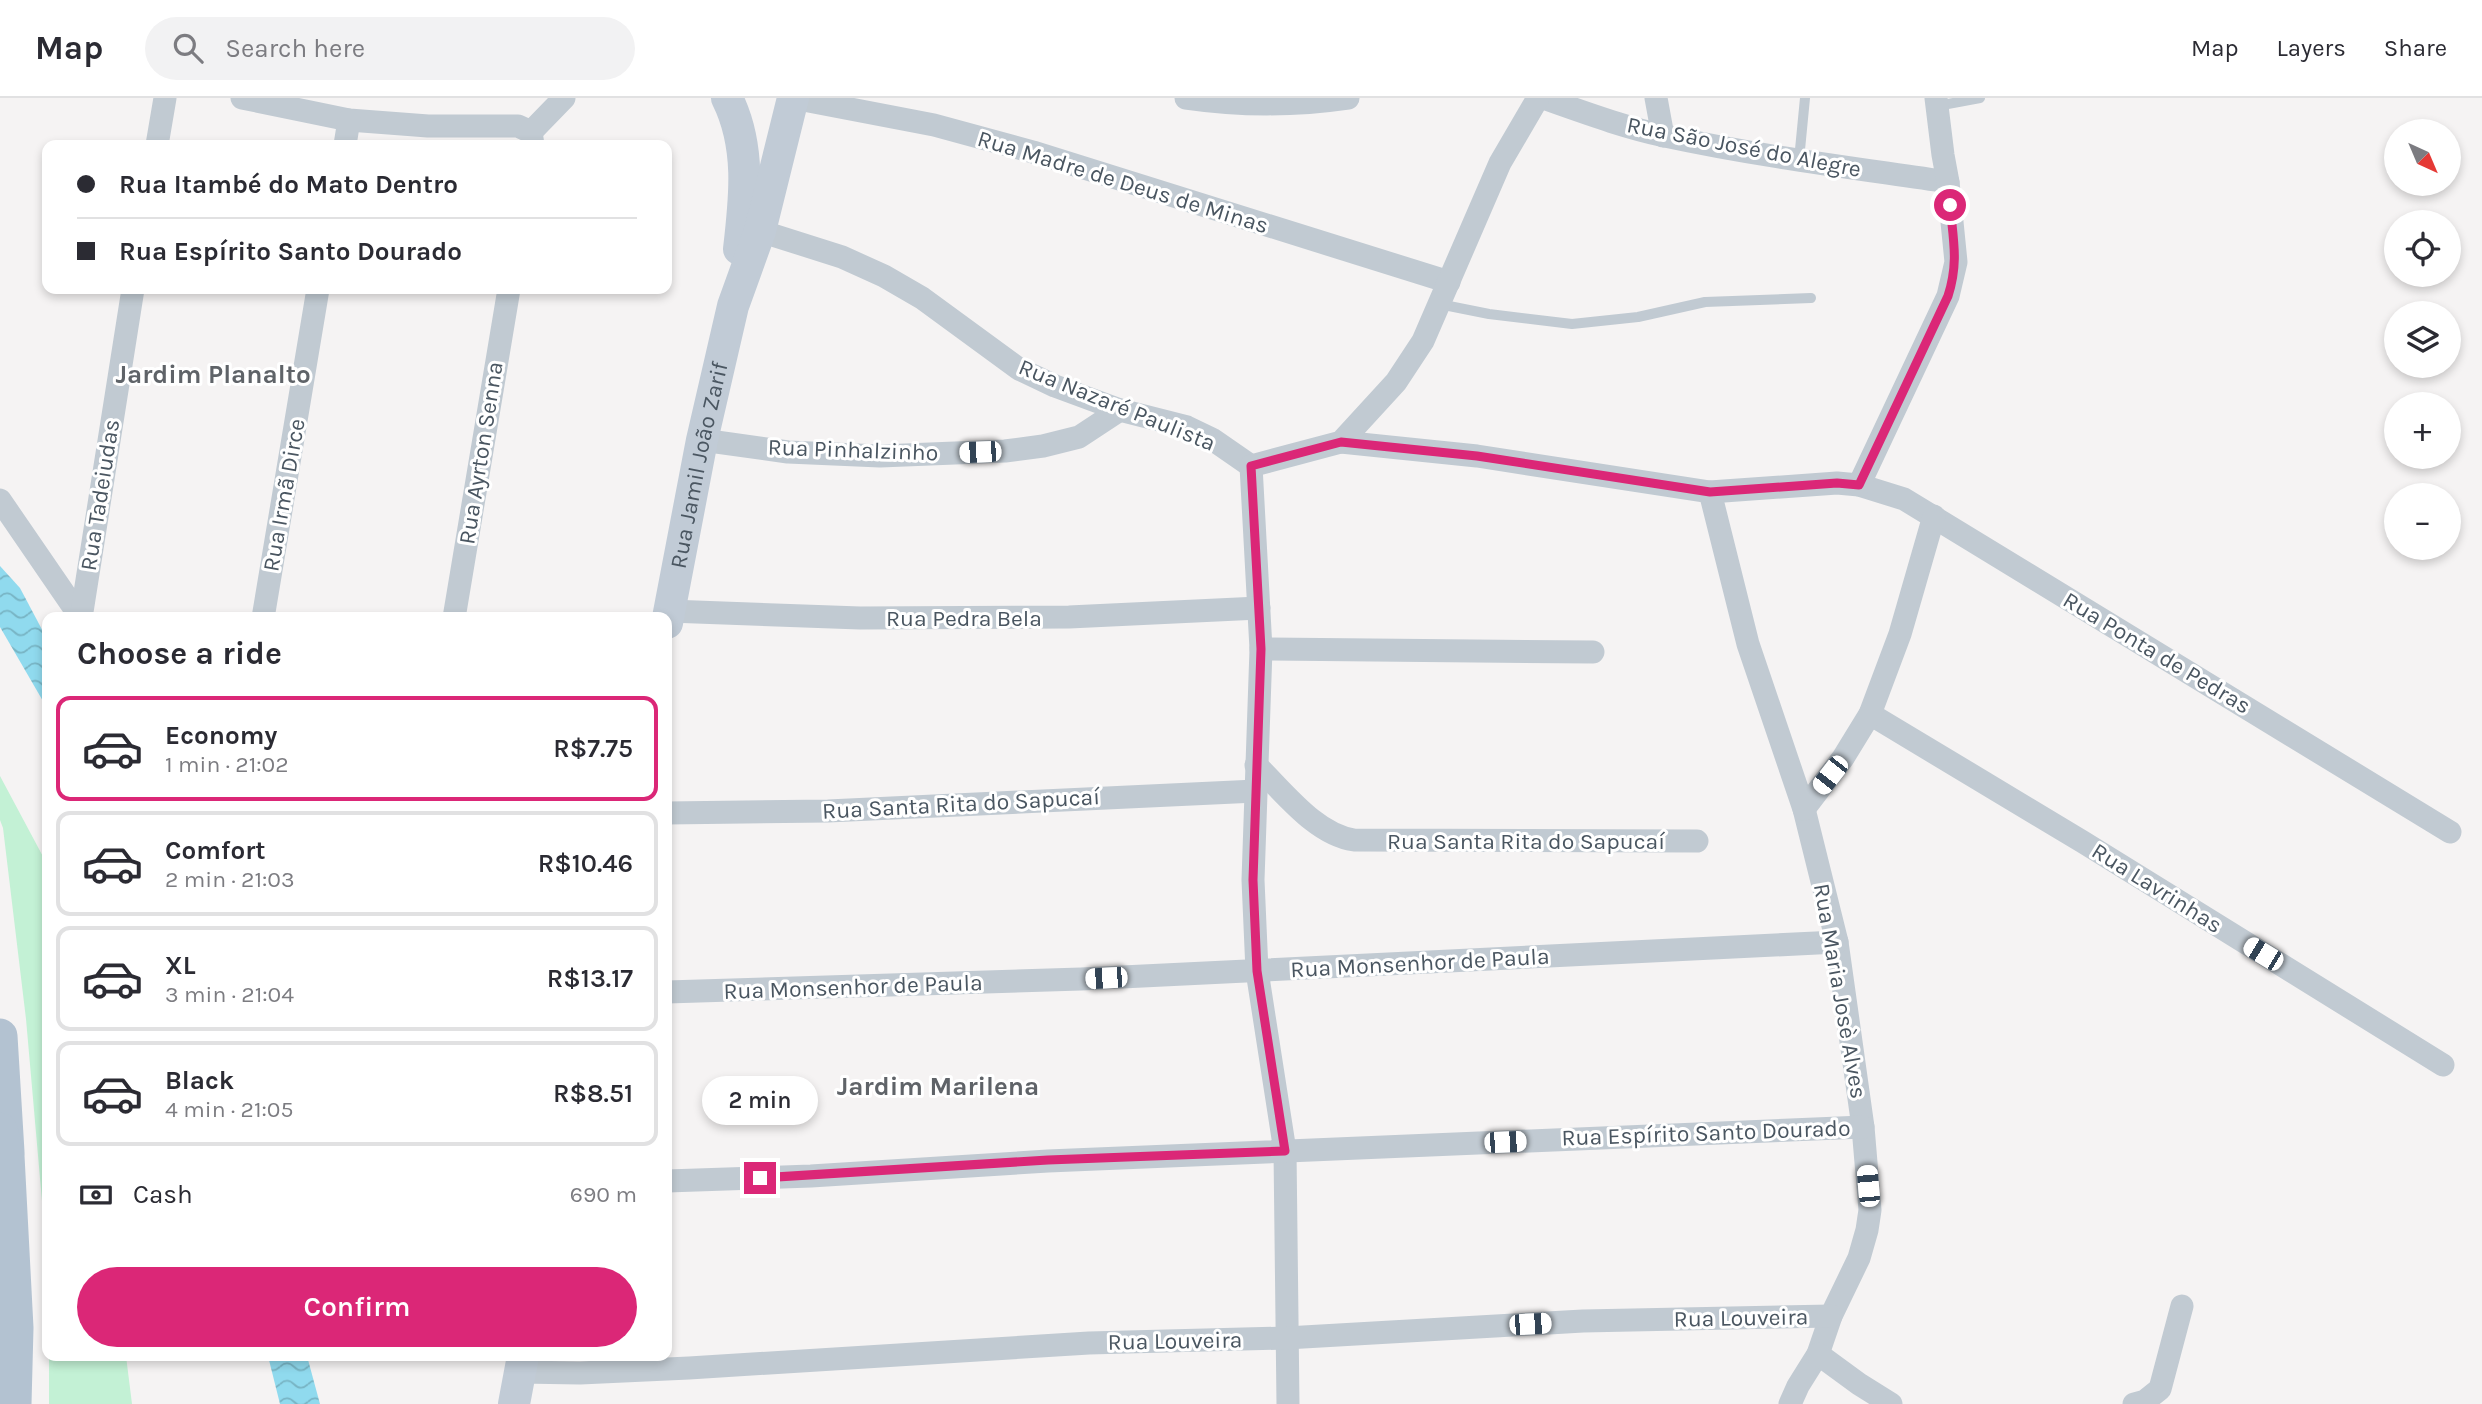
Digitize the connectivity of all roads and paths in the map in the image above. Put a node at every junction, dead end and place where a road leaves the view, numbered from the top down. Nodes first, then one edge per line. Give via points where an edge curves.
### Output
1 (164, 98) edge
2 (242, 98) edge
3 (564, 98) edge
4 (727, 98) edge
5 (793, 98) edge
6 (1186, 98) edge
7 (1348, 98) edge
8 (1540, 98) edge
9 (1656, 98) edge
10 (1805, 98) edge
11 (1980, 98) edge
12 (1937, 102) edge
13 (349, 120) junction
14 (528, 134) edge
15 (1663, 136) junction
16 (158, 140) edge
17 (346, 140) edge
18 (1799, 160) junction
19 (1948, 182) junction
20 (760, 231) junction
21 (1449, 282) junction
22 (132, 294) edge
23 (317, 294) edge
24 (508, 294) edge
25 (1811, 298) dead end
26 (1439, 304) junction
27 (733, 306) junction
28 (1120, 410) junction
29 (702, 440) junction
30 (1341, 442) junction
31 (1251, 466) junction
32 (1859, 485) junction
33 (1710, 492) junction
34 (0, 500) edge
35 (1934, 516) junction
36 (1259, 608) junction
37 (77, 612) edge
38 (82, 612) edge
39 (264, 612) edge
40 (455, 612) edge
41 (669, 612) edge
42 (672, 617) edge
43 (1261, 649) junction
44 (1593, 652) dead end
45 (1870, 714) junction
46 (1256, 765) junction
47 (1256, 791) junction
48 (1804, 808) junction
49 (672, 813) edge
50 (2450, 832) dead end
51 (1697, 841) dead end
52 (1837, 942) junction
53 (1257, 971) junction
54 (672, 992) edge
55 (0, 1036) edge
56 (2443, 1065) dead end
57 (1863, 1126) junction
58 (4, 1143) edge
59 (1285, 1151) junction
60 (672, 1181) edge
61 (2182, 1306) dead end
62 (1831, 1316) junction
63 (1286, 1338) junction
64 (1818, 1354) junction
65 (521, 1364) edge
66 (14, 1404) edge
67 (514, 1404) edge
68 (1288, 1404) edge
69 (1790, 1404) edge
70 (1891, 1404) edge
71 (2134, 1404) edge

1 - 16 street
2 - 13 street
3 - 14 street
4 - 27 main road, Rua Jamil João Zarif via 741,137 746,173
5 - 20 main road, Rua Jamil João Zarif
5 - 21 street, Rua Madre de Deus de Minas via 934,125 1033,152
6 - 7 street via 1271,105
8 - 15 street, Rua São José do Alegre
8 - 21 street via 1500,163
9 - 15 street
10 - 18 lane
11 - 12 lane
12 - 19 street
13 - 14 street
13 - 17 street
15 - 18 street, Rua São José do Alegre
18 - 19 street, Rua São José do Alegre
19 - 32 street via 1956,262 1953,279
20 - 27 main road, Rua Jamil João Zarif
20 - 28 street, Rua Nazaré Paulista via 842,257 884,276 1019,369
21 - 26 street
22 - 38 street, Rua Tadeiudas
23 - 39 street, Rua Irmã Dirce
24 - 40 street, Rua Ayrton Senna
25 - 26 lane via 1705,302 1637,317 1572,324
26 - 30 street via 1423,341 1396,382
27 - 29 main road, Rua Jamil João Zarif
28 - 29 street, Rua Pinhalzinho via 1065,442 1005,451 880,456 788,452
28 - 31 street, Rua Nazaré Paulista via 1187,428
29 - 41 main road, Rua Jamil João Zarif
30 - 31 street
30 - 33 street, Rua Ponta de Pedras via 1477,456
31 - 36 street
32 - 33 street, Rua Ponta de Pedras
32 - 35 street, Rua Ponta de Pedras via 1904,499
33 - 48 street, Rua Maria Josè Alves via 1748,644
34 - 37 street
35 - 45 street via 1900,634
35 - 50 street, Rua Ponta de Pedras
36 - 42 street, Rua Pedra Bela via 1069,617
36 - 43 street
43 - 44 street
43 - 46 street
45 - 48 street
45 - 56 street, Rua Lavrinhas
46 - 47 street
46 - 51 street, Rua Santa Rita do Sapucaí via 1317,824 1339,838
47 - 49 street, Rua Santa Rita do Sapucaí via 828,811
47 - 53 street
48 - 52 street, Rua Maria Josè Alves
52 - 53 street, Rua Monsenhor de Paula
52 - 57 street, Rua Maria Josè Alves
53 - 54 street, Rua Monsenhor de Paula
53 - 59 street
55 - 58 main road
57 - 59 street, Rua Espírito Santo Dourado
57 - 62 street, Rua Maria Josè Alves via 1870,1210 1867,1230
58 - 66 main road via 16,1328
59 - 60 street, Rua Espírito Santo Dourado
59 - 63 street
61 - 71 street via 2160,1389
62 - 63 street, Rua Louveira via 1583,1321
62 - 64 street, Rua Maria Josè Alves
63 - 65 street, Rua Louveira via 1089,1343 580,1373
63 - 68 street
64 - 69 street, Rua Maria Josè Alves
64 - 70 street
65 - 67 main road

